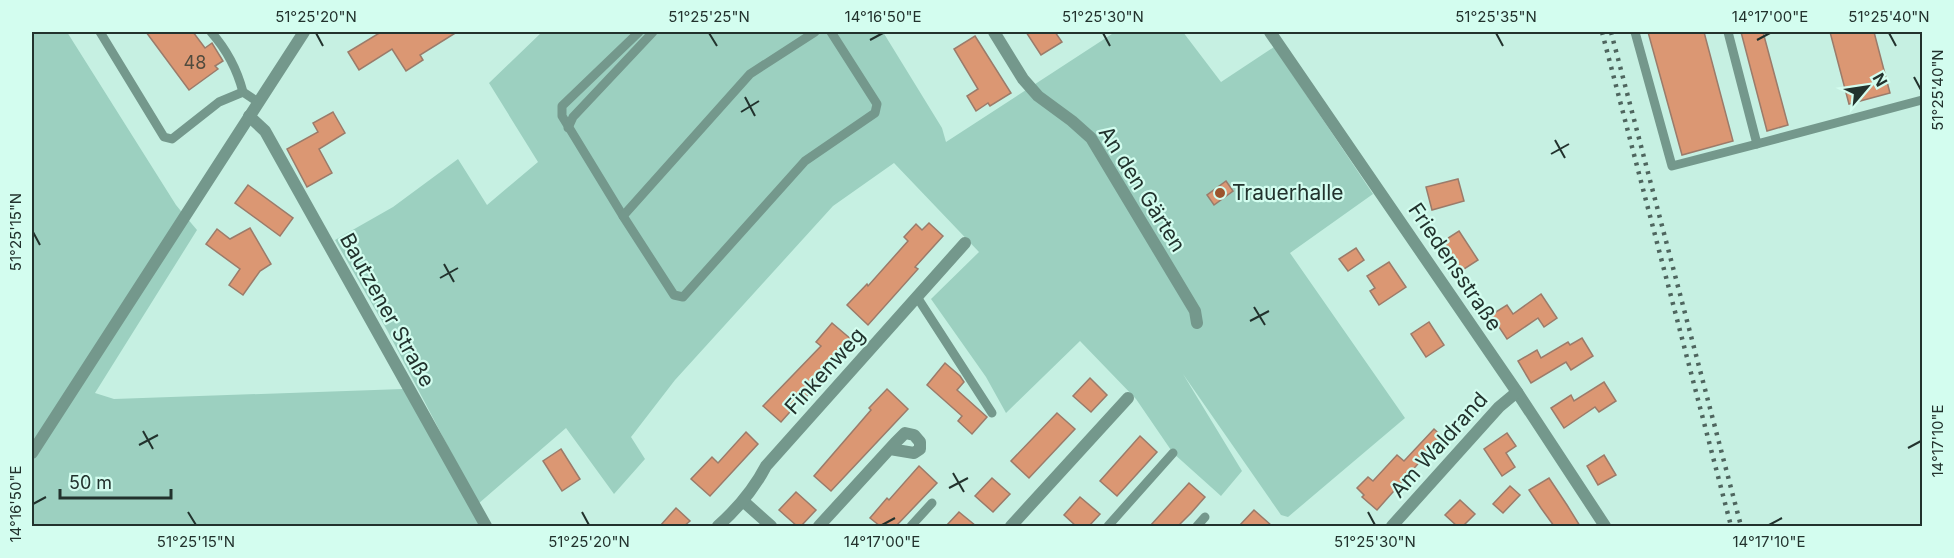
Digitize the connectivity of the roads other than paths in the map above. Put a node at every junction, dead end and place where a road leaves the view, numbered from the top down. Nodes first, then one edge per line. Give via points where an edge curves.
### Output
1 (100, 32) edge
2 (211, 32) edge
3 (304, 32) edge
4 (639, 32) edge
5 (653, 32) edge
6 (815, 32) edge
7 (831, 32) edge
8 (994, 32) edge
9 (1270, 32) edge
10 (1635, 32) edge
11 (1728, 32) edge
12 (243, 92) junction
13 (1923, 100) edge
14 (258, 102) junction
15 (249, 116) junction
16 (568, 128) junction
17 (1757, 144) junction
18 (623, 216) junction
19 (965, 243) dead end
20 (917, 297) junction
21 (1197, 323) dead end
22 (1517, 393) junction
23 (1128, 398) dead end
24 (992, 413) dead end
25 (890, 449) dead end
26 (32, 453) edge
27 (1173, 453) dead end
28 (743, 501) junction
29 (932, 503) dead end
30 (1205, 517) dead end
31 (486, 526) edge
32 (718, 526) edge
33 (771, 526) edge
34 (819, 526) edge
35 (911, 526) edge
36 (1011, 526) edge
37 (1108, 526) edge
38 (1197, 526) edge
39 (1392, 526) edge
40 (1605, 526) edge

1 - 12 lane via 164,137 172,139 219,102
2 - 12 lane via 238,71
3 - 14 street
4 - 16 lane via 562,106
5 - 16 lane via 573,117
6 - 18 lane via 750,74
7 - 18 lane via 877,104 875,113 805,161 683,297 674,295
8 - 21 street, An den Gärten via 1038,96 1091,138 1195,311
9 - 22 street, Friedensstraße
10 - 17 lane via 1672,166
11 - 17 lane
12 - 14 lane
13 - 17 lane
14 - 15 street
15 - 26 street
15 - 31 street, Bautzener Straße via 265,131
16 - 18 lane
19 - 20 street, Finkenweg
20 - 24 lane
20 - 28 street, Finkenweg via 766,466
22 - 39 street, Am Waldrand via 1499,407
22 - 40 street, Friedensstraße
23 - 36 street
25 - 34 street
27 - 37 lane
28 - 32 street, Finkenweg
28 - 33 street
29 - 35 lane
30 - 38 lane

